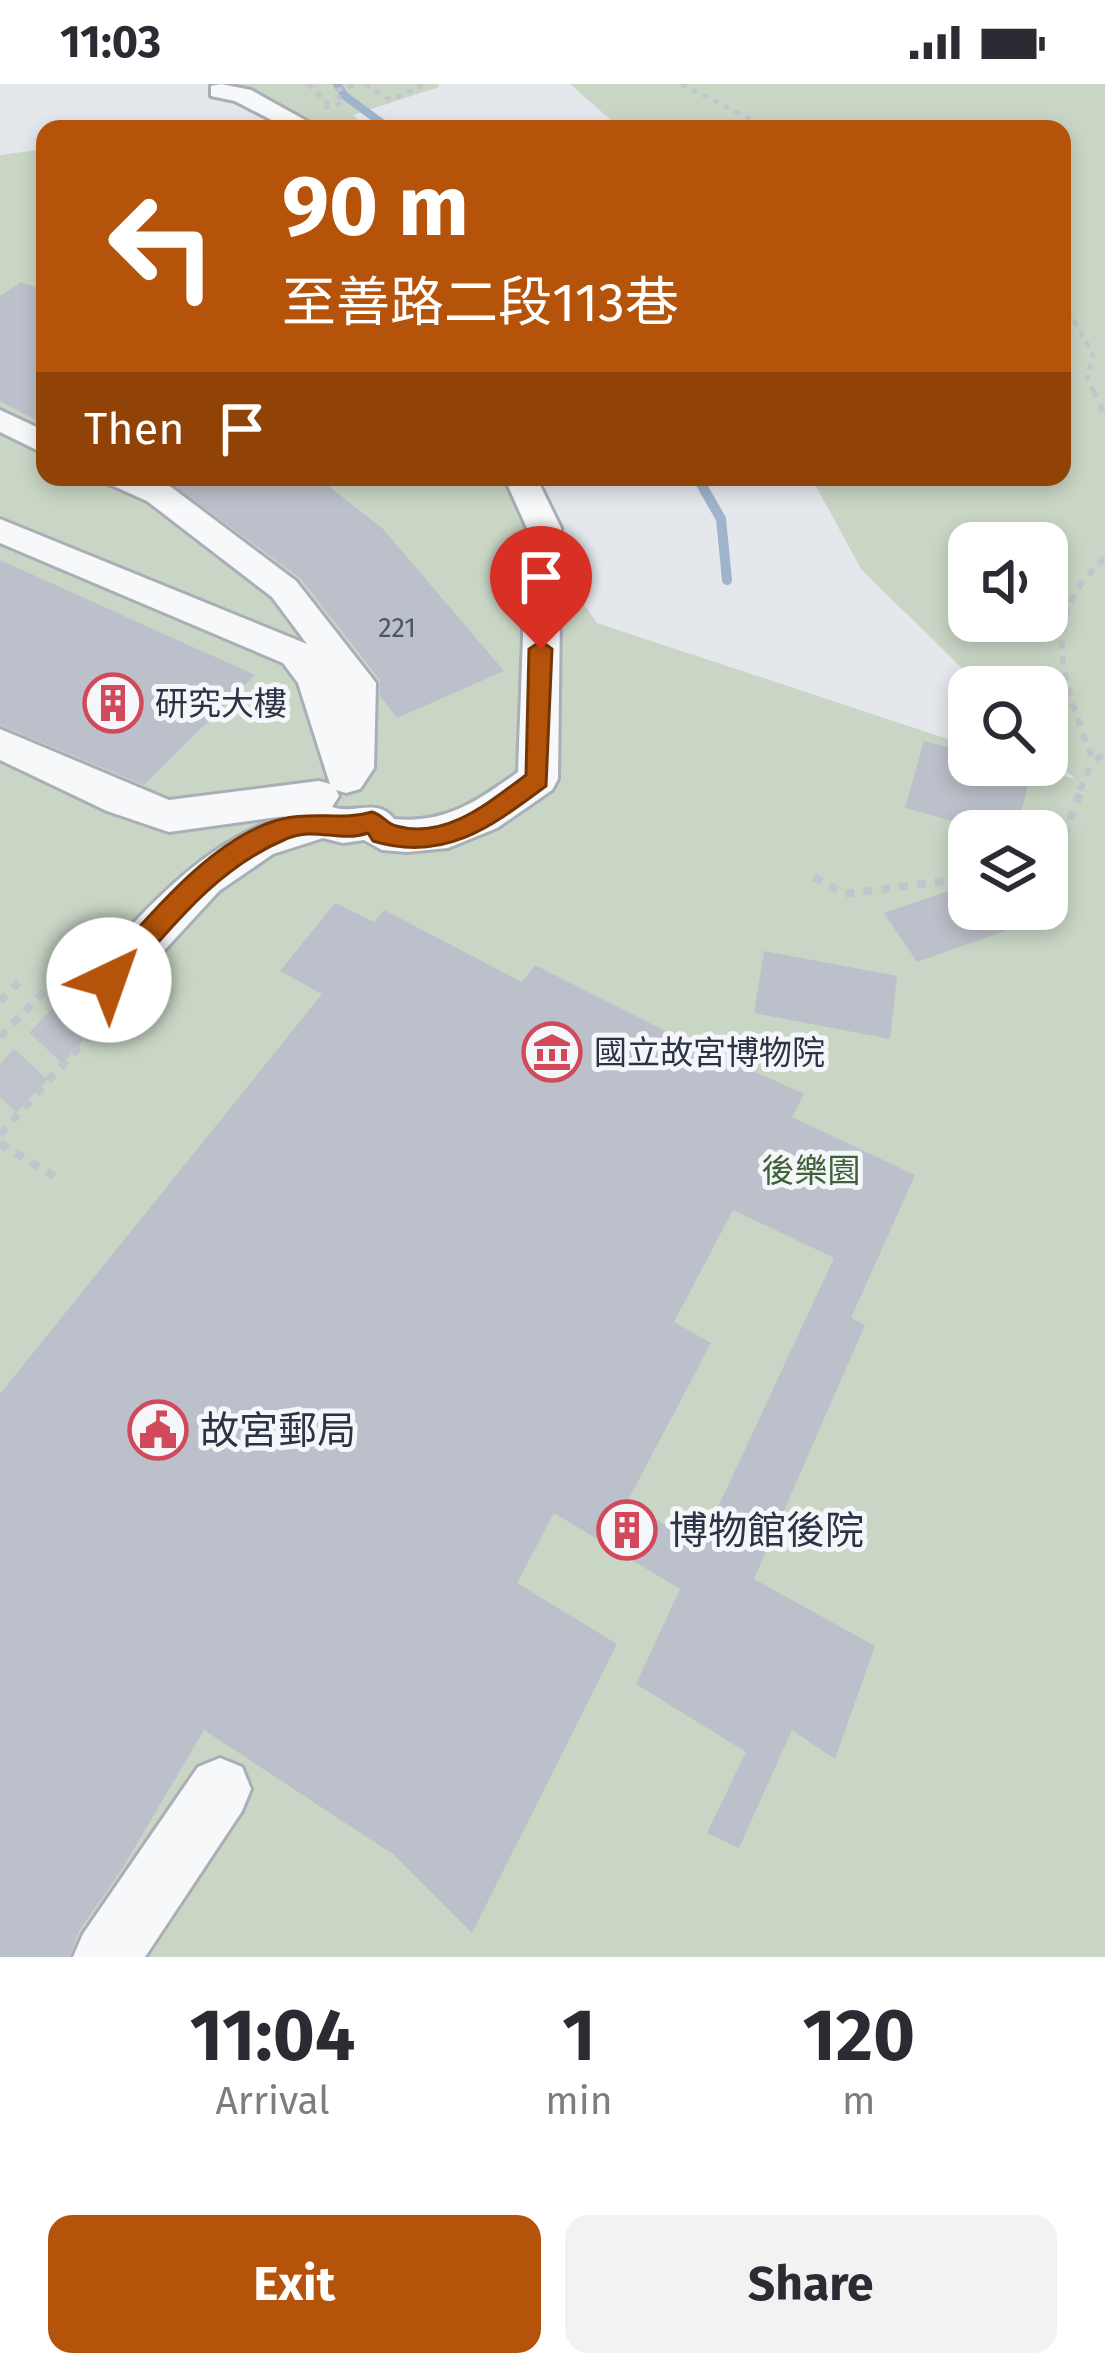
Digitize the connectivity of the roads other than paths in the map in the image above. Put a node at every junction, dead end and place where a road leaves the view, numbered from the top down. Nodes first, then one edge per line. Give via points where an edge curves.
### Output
1 (219, 87) edge
2 (236, 120) edge
3 (291, 120) edge
4 (141, 486) edge
5 (524, 486) edge
6 (0, 530) edge
7 (0, 743) edge
8 (336, 793) junction
9 (99, 990) tunnel mouth
10 (220, 1789) dead end
11 (106, 1957) edge

1 - 2 street via 217,103
1 - 3 street
4 - 8 street via 284,589 357,683
5 - 8 street via 544,528 538,779 471,828 414,838 382,834 372,821 338,829
6 - 8 street via 296,654 316,679
7 - 8 street via 169,816
8 - 9 street via 205,873
10 - 11 street

